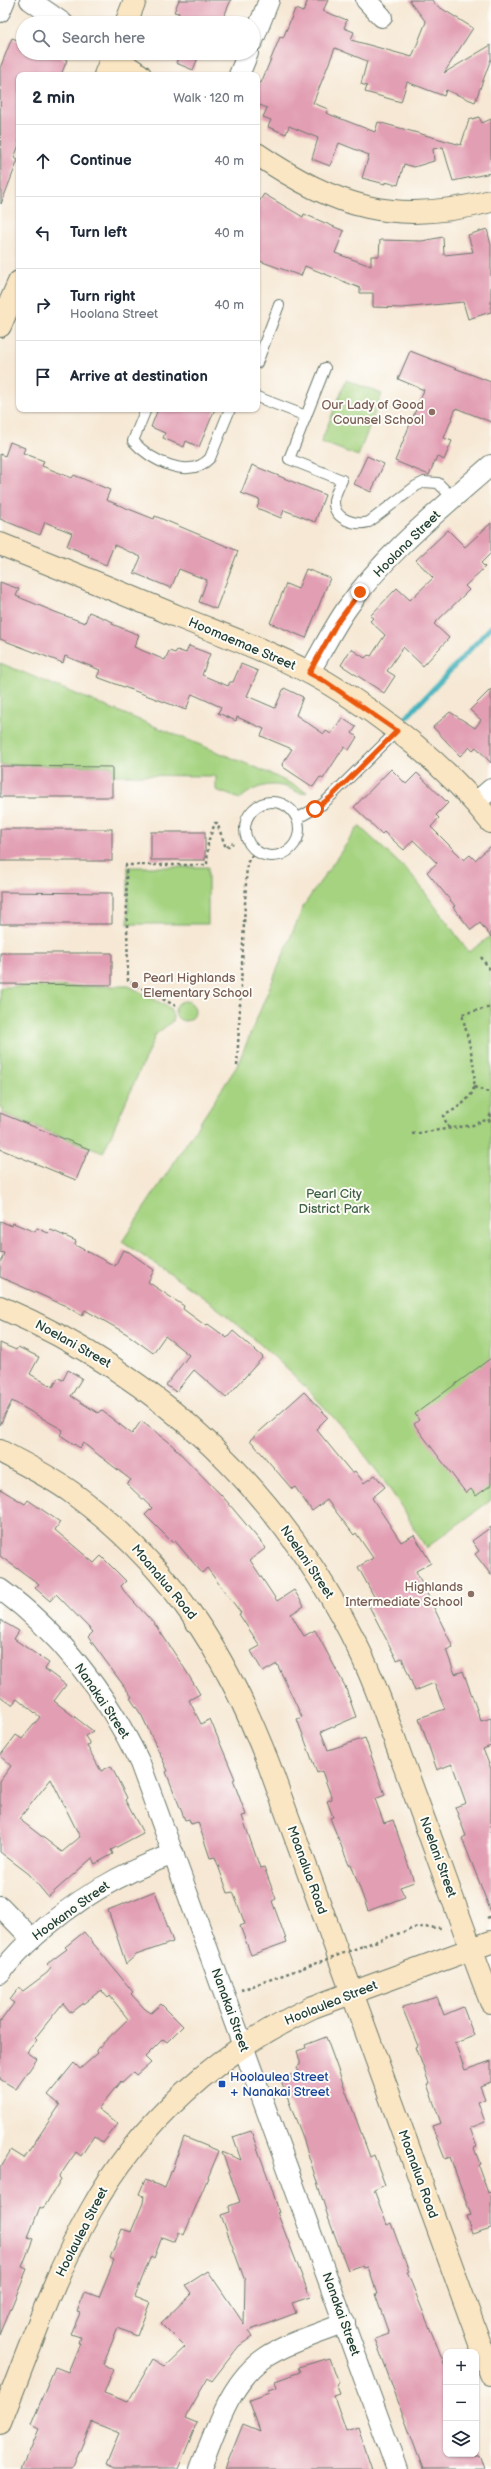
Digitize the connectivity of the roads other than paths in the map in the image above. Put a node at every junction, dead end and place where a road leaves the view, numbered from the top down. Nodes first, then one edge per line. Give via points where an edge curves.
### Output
1 (5, 0) edge
2 (30, 0) edge
3 (135, 0) edge
4 (269, 0) edge
5 (366, 0) edge
6 (0, 12) edge
7 (54, 16) edge
8 (129, 16) edge
9 (382, 17) dead end
10 (260, 22) edge
11 (112, 60) edge
12 (245, 60) edge
13 (134, 72) edge
14 (240, 72) edge
15 (260, 156) edge
16 (491, 201) edge
17 (16, 289) edge
18 (280, 305) dead end
19 (0, 326) edge
20 (260, 355) edge
21 (325, 368) dead end
22 (260, 397) edge
23 (145, 412) edge
24 (229, 412) edge
25 (306, 416) junction
26 (491, 465) edge
27 (453, 498) junction
28 (0, 544) edge
29 (309, 673) junction
30 (397, 731) junction
31 (483, 796) edge
32 (298, 818) junction
33 (491, 822) edge
34 (0, 1308) edge
35 (0, 1451) edge
36 (0, 1589) edge
37 (174, 1854) junction
38 (0, 1906) edge
39 (32, 1939) junction
40 (481, 1945) edge
41 (0, 1972) edge
42 (352, 1993) junction
43 (491, 2002) edge
44 (243, 2046) junction
45 (345, 2323) junction
46 (491, 2374) edge
47 (0, 2423) edge
48 (200, 2469) edge
49 (397, 2469) edge

1 - 6 street
2 - 7 street
3 - 8 street
4 - 10 street
5 - 9 street
11 - 13 street
12 - 14 street
15 - 16 street via 314,189 372,209 435,212
17 - 19 street
18 - 20 lane
21 - 25 lane
22 - 25 lane
23 - 24 lane via 133,441 145,454 189,470 205,464 210,458
25 - 27 lane via 289,459 342,480 334,500 335,508 350,522 360,525 369,522 424,482 438,483
26 - 27 street, Hoolana Street
27 - 29 street, Hoolana Street via 360,592 337,623
28 - 29 street, Hoomaemae Street via 266,652
29 - 30 street, Hoomaemae Street
30 - 31 street, Hoomaemae Street
30 - 32 lane via 323,804
31 - 33 street, Hoomaemae Street
32 - 32 lane via 299,836 289,851 272,856 256,851 246,836 247,818 252,811 264,804 277,802 285,805
34 - 40 street, Noelani Street via 74,1343 149,1392 219,1452 252,1487 291,1536 330,1595 362,1655
35 - 42 street, Moanalua Road via 44,1474 71,1492 124,1536 174,1589 205,1632 250,1717
36 - 37 street, Nanakai Street via 38,1620 63,1646 118,1720 140,1763
37 - 39 street, Hookano Street via 105,1886
37 - 44 street, Nanakai Street
38 - 39 street
39 - 41 street, Hookano Street
40 - 42 street, Hoolaulea Street
40 - 43 street, Noelani Street
42 - 44 street, Hoolaulea Street via 288,2019
42 - 46 street, Moanalua Road
44 - 45 street, Nanakai Street
44 - 47 street, Hoolaulea Street via 195,2082 169,2107 126,2154 107,2183 75,2241
45 - 48 street via 284,2348 266,2357 254,2368 229,2399
45 - 49 street, Nanakai Street

